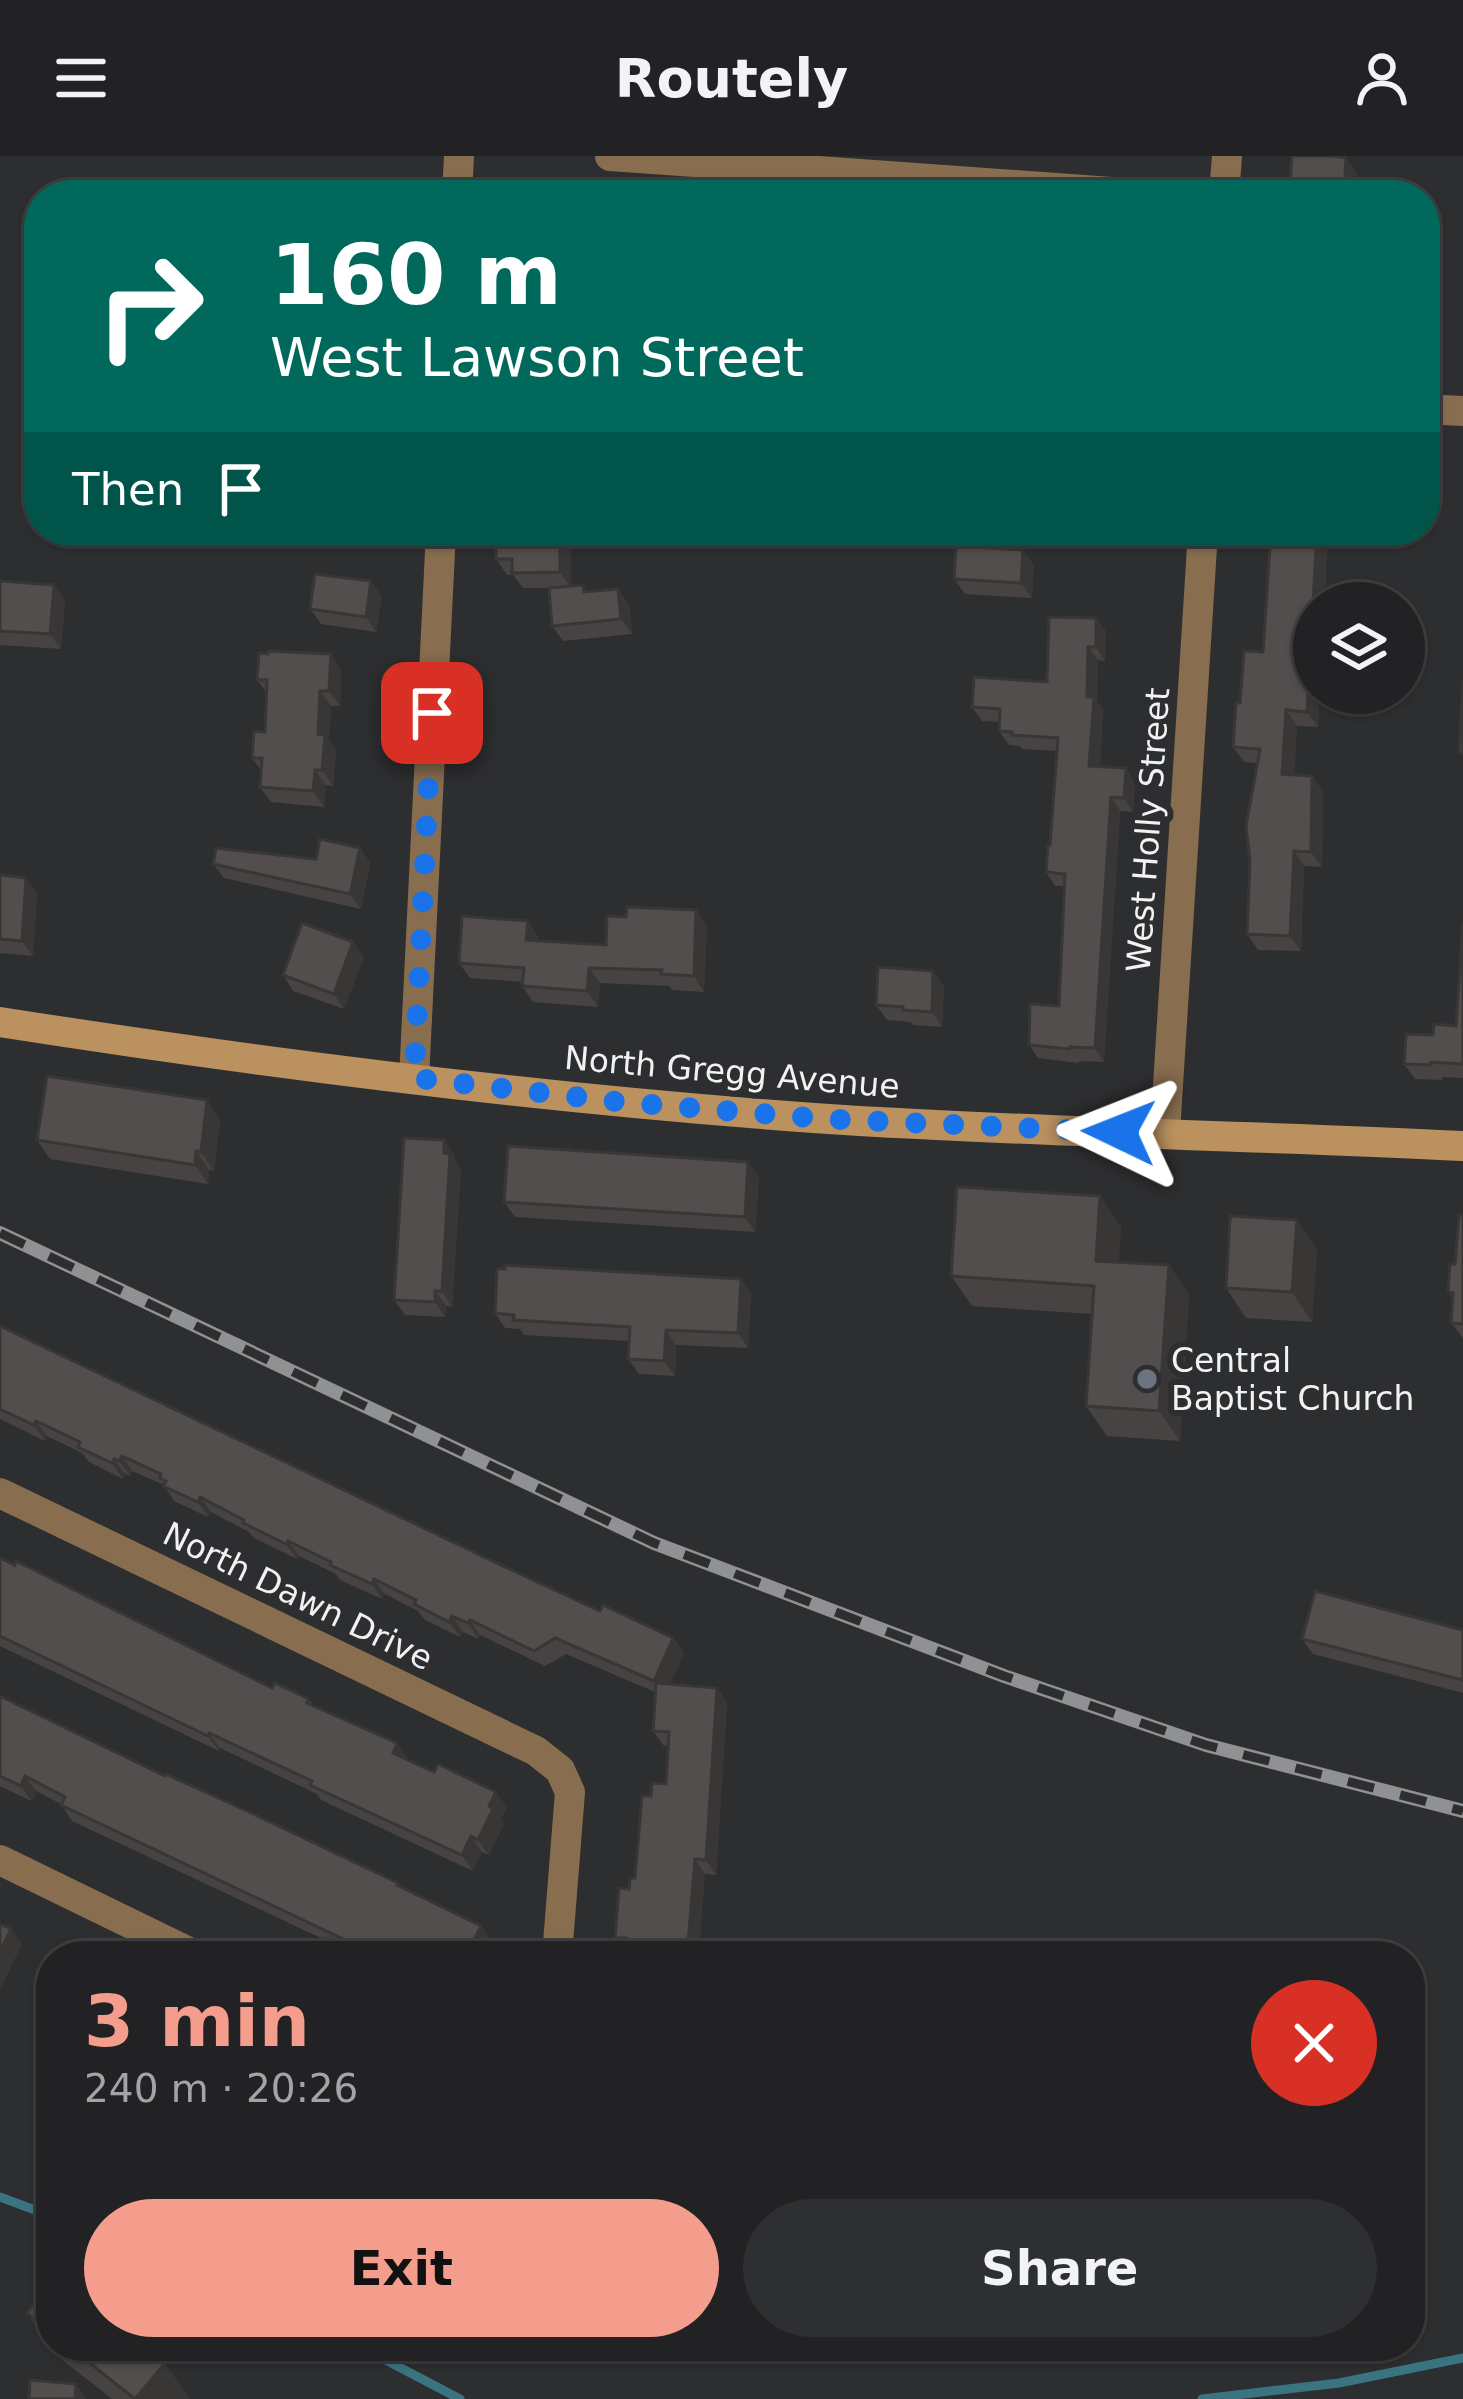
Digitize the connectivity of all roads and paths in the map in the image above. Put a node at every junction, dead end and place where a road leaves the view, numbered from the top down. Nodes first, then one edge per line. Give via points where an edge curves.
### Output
1 (610, 156) edge
2 (944, 180) edge
3 (440, 546) edge
4 (1202, 546) edge
5 (0, 1022) edge
6 (414, 1078) junction
7 (1165, 1133) junction
8 (1463, 1146) edge
9 (0, 1493) edge
10 (0, 1859) edge
11 (167, 1941) edge
12 (558, 1941) edge

1 - 2 street
3 - 6 street
4 - 7 street, West Holly Street
5 - 6 main road, North Gregg Avenue
6 - 7 main road, North Gregg Avenue via 828,1119
7 - 8 main road, North Gregg Avenue
9 - 12 street, North Dawn Drive via 536,1751 560,1770 570,1792
10 - 11 street

